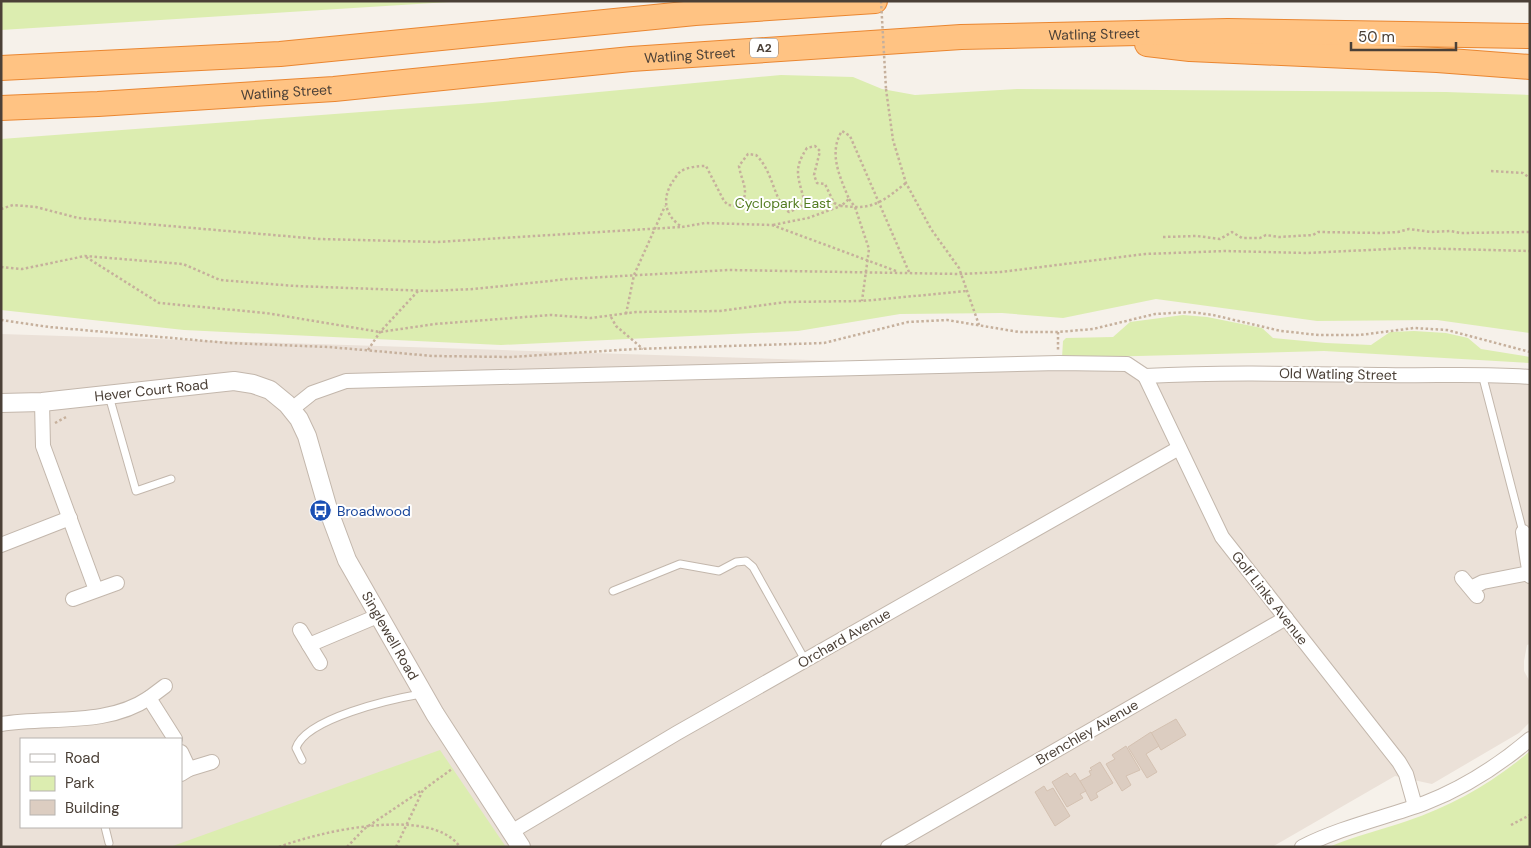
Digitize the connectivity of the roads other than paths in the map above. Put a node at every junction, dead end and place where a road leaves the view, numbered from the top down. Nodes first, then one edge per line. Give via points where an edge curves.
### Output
1 (875, 1) edge
2 (1060, 33) junction
3 (1530, 36) edge
4 (1530, 67) edge
5 (1, 68) edge
6 (1, 108) edge
7 (1482, 373) junction
8 (1145, 376) junction
9 (1530, 378) edge
10 (109, 396) junction
11 (42, 402) junction
12 (1, 403) edge
13 (292, 409) junction
14 (1179, 448) junction
15 (171, 479) dead end
16 (70, 518) junction
17 (1523, 532) joint
18 (1, 545) edge
19 (1529, 574) edge
20 (117, 583) dead end
21 (1470, 587) dead end
22 (96, 590) junction
23 (613, 591) dead end
24 (73, 599) dead end
25 (380, 615) junction
26 (1286, 618) junction
27 (300, 630) dead end
28 (310, 645) junction
29 (805, 660) junction
30 (320, 663) dead end
31 (165, 686) dead end
32 (424, 694) junction
33 (149, 698) junction
34 (1, 724) edge
35 (173, 738) edge
36 (1530, 739) edge
37 (182, 757) edge
38 (302, 760) dead end
39 (212, 762) dead end
40 (185, 772) edge
41 (1415, 806) junction
42 (106, 828) edge
43 (516, 839) edge
44 (109, 843) dead end
45 (888, 847) edge
46 (1302, 847) edge

1 - 5 highway via 695,13 280,54
2 - 3 highway, Watling Street / A2 via 1228,31
2 - 4 highway via 1190,49
2 - 6 highway, Watling Street / A2 via 774,48 334,89
7 - 8 street, Old Watling Street via 1212,372
7 - 9 street, Old Watling Street
7 - 17 lane
8 - 13 street via 1127,364 1058,363 346,381 312,393
8 - 14 street, Golf Links Avenue
10 - 11 street, Hever Court Road
10 - 13 street, Hever Court Road via 240,381 270,390
10 - 15 lane via 136,491
11 - 12 street, Hever Court Road
11 - 16 street via 43,446
13 - 25 street, Singlewell Road via 304,430 347,560
14 - 26 street, Golf Links Avenue via 1222,538
14 - 29 street, Orchard Avenue
16 - 18 street
16 - 22 street
17 - 19 street
19 - 21 street
20 - 22 street
22 - 24 street
23 - 29 lane via 680,564 719,571 736,562 746,561 753,567
25 - 28 street
25 - 32 street, Singlewell Road
26 - 41 street, Golf Links Avenue via 1398,762 1406,774
26 - 45 street, Brenchley Avenue
27 - 28 street
28 - 30 street
29 - 43 street, Orchard Avenue via 613,770
31 - 33 street
32 - 38 lane via 384,701 352,712 303,736 296,748
32 - 43 street, Singlewell Road
33 - 34 street via 118,712 68,720 34,719
33 - 35 street
36 - 41 street via 1478,777
37 - 40 street
39 - 40 street
41 - 46 street via 1348,826
42 - 44 lane

